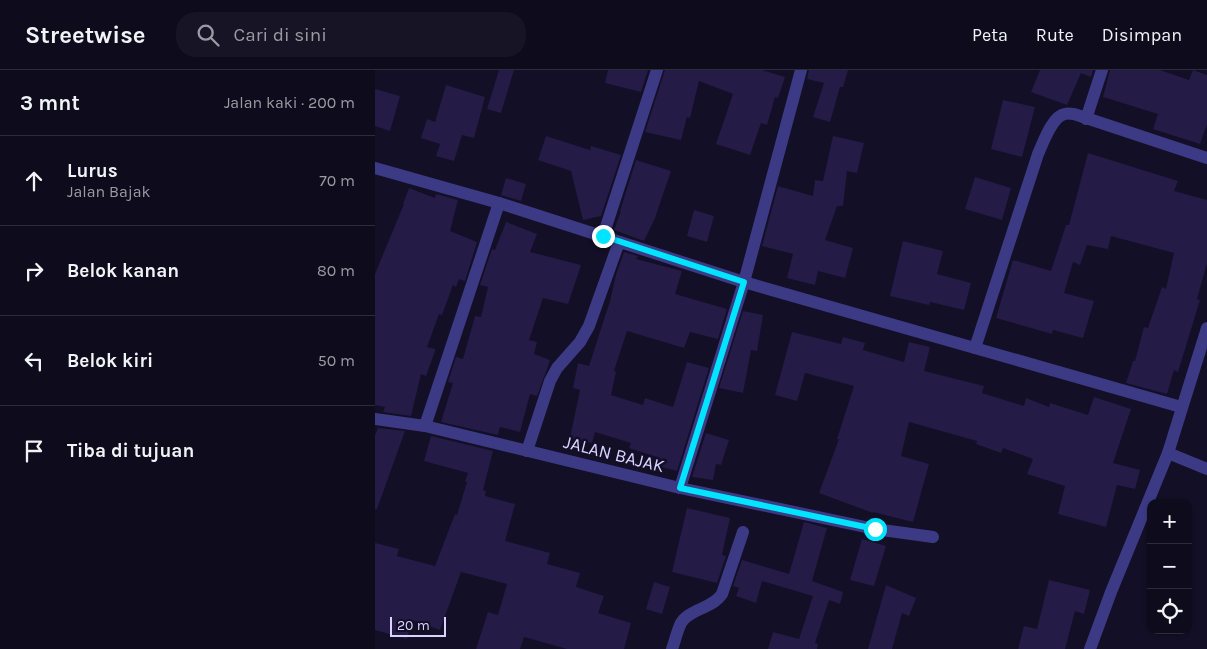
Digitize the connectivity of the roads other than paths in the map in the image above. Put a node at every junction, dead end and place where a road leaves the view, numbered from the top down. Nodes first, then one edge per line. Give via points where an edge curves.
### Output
1 (657, 70) edge
2 (801, 70) edge
3 (1102, 70) edge
4 (1086, 119) junction
5 (1206, 154) edge
6 (375, 168) edge
7 (499, 203) junction
8 (603, 236) junction
9 (619, 242) junction
10 (744, 282) junction
11 (1207, 328) edge
12 (975, 348) junction
13 (1181, 407) junction
14 (375, 419) edge
15 (425, 426) junction
16 (527, 451) junction
17 (1168, 453) junction
18 (1207, 469) edge
19 (680, 488) junction
20 (743, 532) dead end
21 (933, 537) dead end
22 (672, 649) edge
23 (1090, 649) edge

1 - 8 street
2 - 10 street
3 - 4 street
4 - 5 street
4 - 12 street via 1065,114 1056,120 1042,146
6 - 7 street
7 - 8 street
7 - 15 street
8 - 9 street
9 - 10 street
9 - 16 street via 589,326 549,381
10 - 12 street
10 - 19 street
11 - 13 street
12 - 13 street
13 - 17 street
14 - 15 street, JALAN BAJAK
15 - 16 street, JALAN BAJAK
16 - 19 street, JALAN BAJAK
17 - 18 street
17 - 23 street
19 - 21 street, JALAN BAJAK via 875,529
20 - 22 street via 722,594 717,601 681,622

